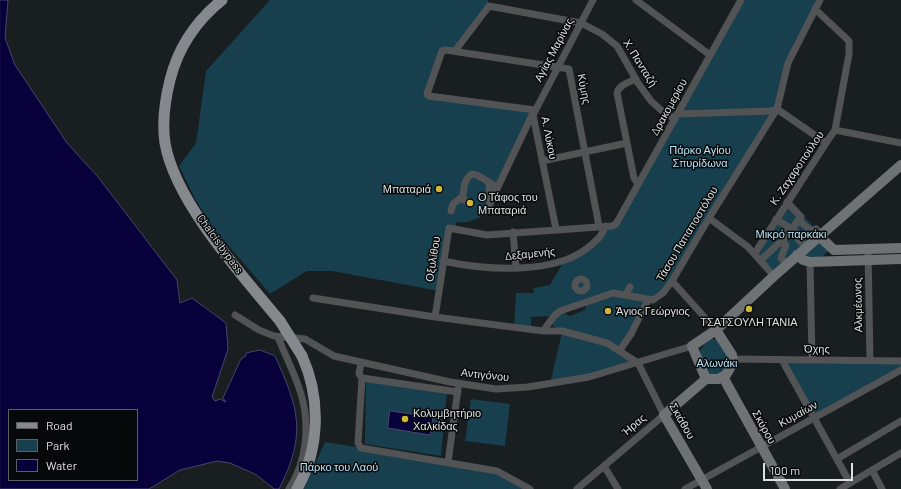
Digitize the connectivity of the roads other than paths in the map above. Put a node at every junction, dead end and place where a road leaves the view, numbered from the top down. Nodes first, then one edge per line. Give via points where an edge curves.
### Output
1 (222, 0) edge
2 (593, 0) edge
3 (636, 0) edge
4 (741, 0) edge
5 (820, 0) edge
6 (815, 9) junction
7 (581, 23) junction
8 (455, 52) junction
9 (710, 55) junction
10 (558, 66) junction
11 (636, 79) junction
12 (777, 109) junction
13 (534, 113) junction
14 (676, 116) junction
15 (835, 130) junction
16 (627, 143) junction
17 (826, 143) junction
18 (901, 143) edge
19 (585, 152) junction
20 (542, 161) junction
21 (901, 164) edge
22 (489, 184) junction
23 (638, 184) junction
24 (498, 187) junction
25 (787, 202) junction
26 (490, 204) junction
27 (451, 211) dead end
28 (486, 212) dead end
29 (709, 218) junction
30 (776, 219) junction
31 (798, 220) junction
32 (616, 224) joint
33 (602, 226) junction
34 (556, 229) junction
35 (792, 229) junction
36 (513, 232) junction
37 (820, 235) junction
38 (783, 242) junction
39 (806, 248) junction
40 (901, 248) edge
41 (868, 249) junction
42 (755, 253) junction
43 (797, 255) junction
44 (901, 259) edge
45 (761, 260) junction
46 (868, 260) junction
47 (443, 261) junction
48 (810, 262) junction
49 (786, 264) junction
50 (516, 268) junction
51 (774, 276) junction
52 (672, 281) junction
53 (630, 287) dead end
54 (583, 291) dead end
55 (626, 294) junction
56 (313, 298) dead end
57 (648, 300) junction
58 (587, 302) junction
59 (235, 315) dead end
60 (435, 317) junction
61 (716, 330) junction
62 (543, 331) junction
63 (278, 337) junction
64 (692, 346) junction
65 (620, 350) junction
66 (733, 359) junction
67 (782, 360) junction
68 (812, 360) junction
69 (870, 361) junction
70 (901, 361) edge
71 (361, 363) junction
72 (638, 363) junction
73 (901, 370) edge
74 (723, 377) junction
75 (362, 378) junction
76 (706, 379) junction
77 (459, 383) junction
78 (458, 392) junction
79 (664, 415) junction
80 (814, 418) junction
81 (901, 421) edge
82 (762, 447) junction
83 (901, 453) edge
84 (837, 459) junction
85 (448, 462) junction
86 (604, 466) junction
87 (872, 470) junction
88 (702, 480) junction
89 (850, 483) junction
90 (290, 489) edge
91 (296, 489) edge
92 (530, 489) edge
93 (577, 489) edge
94 (618, 489) edge
95 (685, 489) edge
96 (707, 489) edge
97 (785, 489) edge
98 (840, 489) edge
99 (882, 489) edge

1 - 91 main road, Chalcis bypass, bridge via 196,27 181,49 166,103 165,143 177,179 199,217 280,321 302,356 312,389 316,424 309,461
2 - 7 street, Αγίας Μαρίνας
3 - 9 street
4 - 9 street, Δρακομερίου
5 - 6 street, Τάσου Παπαποστόλου
6 - 12 street, Τάσου Παπαποστόλου via 788,64
6 - 15 street, Κ. Ζαχαροπούλου via 849,41 849,54
7 - 8 street, Χ. Πανταζή via 489,6
7 - 10 street, Αγίας Μαρίνας
7 - 11 street, Χ. Πανταζή via 602,34 617,46
8 - 10 street
8 - 13 street, Α. Λύκου via 442,51 427,94 429,96
9 - 14 street, Δρακομερίου
10 - 13 street, Αγίας Μαρίνας
10 - 19 street, Κύμης via 569,69
11 - 14 street, Χ. Πανταζή via 656,106
11 - 16 street via 623,85 617,93
12 - 14 street
12 - 17 street
12 - 29 street, Τάσου Παπαποστόλου
13 - 20 street, Α. Λύκου
13 - 24 street, Αγίας Μαρίνας
14 - 23 street, Δρακομερίου
15 - 17 street, Κ. Ζαχαροπούλου
15 - 18 street
16 - 19 street
16 - 23 street via 634,178
17 - 25 street, Κ. Ζαχαροπούλου
19 - 20 street
19 - 33 street, Κύμης
20 - 34 street, Α. Λύκου
21 - 37 street
22 - 24 street
22 - 26 street
22 - 27 street via 478,175 472,174 465,181 465,199 453,204
23 - 32 street, Δρακομερίου
24 - 26 street, Αγίας Μαρίνας
25 - 30 street, Κ. Ζαχαροπούλου
25 - 31 street via 801,216
26 - 28 street, Αγίας Μαρίνας
29 - 42 street
29 - 52 street, Τάσου Παπαποστόλου
30 - 35 street
30 - 42 street, Κ. Ζαχαροπούλου
31 - 35 street
31 - 37 street via 813,232 816,229
32 - 33 street, Οξυλίθου
33 - 34 street, Οξυλίθου
33 - 50 street, Δεξαμενής via 603,234 587,249 567,260
34 - 36 street, Οξυλίθου
35 - 38 street via 785,234
35 - 39 street via 802,236 798,239
36 - 47 street, Οξυλίθου via 487,235 449,228
36 - 50 street
37 - 39 street
37 - 41 street via 834,250
38 - 45 street
38 - 49 street via 786,249 781,258
39 - 43 street
40 - 41 street
41 - 46 street, Αλκμέωνος
42 - 45 street
43 - 48 street
43 - 49 street
44 - 46 street
45 - 51 street
46 - 48 street
46 - 69 street, Αλκμέωνος
47 - 50 street, Δεξαμενής via 486,268
47 - 60 street, Οξυλίθου
48 - 68 street
49 - 51 street
51 - 61 street
52 - 57 street, Τάσου Παπαποστόλου via 660,296
52 - 61 street
53 - 55 street
54 - 58 street
55 - 57 street
55 - 58 street via 613,293
56 - 60 street
57 - 65 street
58 - 62 street via 560,311
59 - 63 street, Αντιγόνου via 259,330
60 - 62 street
61 - 64 street
61 - 66 street
62 - 65 street via 562,331 599,341
63 - 71 street, Αντιγόνου via 305,339 329,354
63 - 90 street via 300,393 304,416 303,459
64 - 72 street, Αντιγόνου
64 - 76 street
65 - 72 street
66 - 67 street, Όχης
66 - 74 street via 730,370
67 - 68 street, Όχης
67 - 80 street
68 - 69 street, Όχης
69 - 70 street, Όχης
71 - 75 street via 359,374
71 - 77 street, Αντιγόνου
72 - 77 street, Αντιγόνου via 589,377 528,387 496,389
72 - 79 street, Σκιάθου
73 - 80 street, Κυμαίων
74 - 76 street
74 - 82 street, Σκύρου
75 - 78 street
75 - 85 street via 358,442 361,448
76 - 79 street, Ήρας
77 - 78 street
78 - 85 street
79 - 86 street, Ήρας
79 - 88 street, Σκιάθου
80 - 82 street, Κυμαίων
80 - 84 street
81 - 84 street
82 - 88 street, Κυμαίων
82 - 97 street, Σκύρου
83 - 87 street
84 - 89 street
85 - 92 street via 497,470
86 - 93 street, Ήρας
86 - 94 street
87 - 89 street
87 - 99 street
88 - 95 street, Κυμαίων
88 - 96 street, Σκιάθου
89 - 98 street

